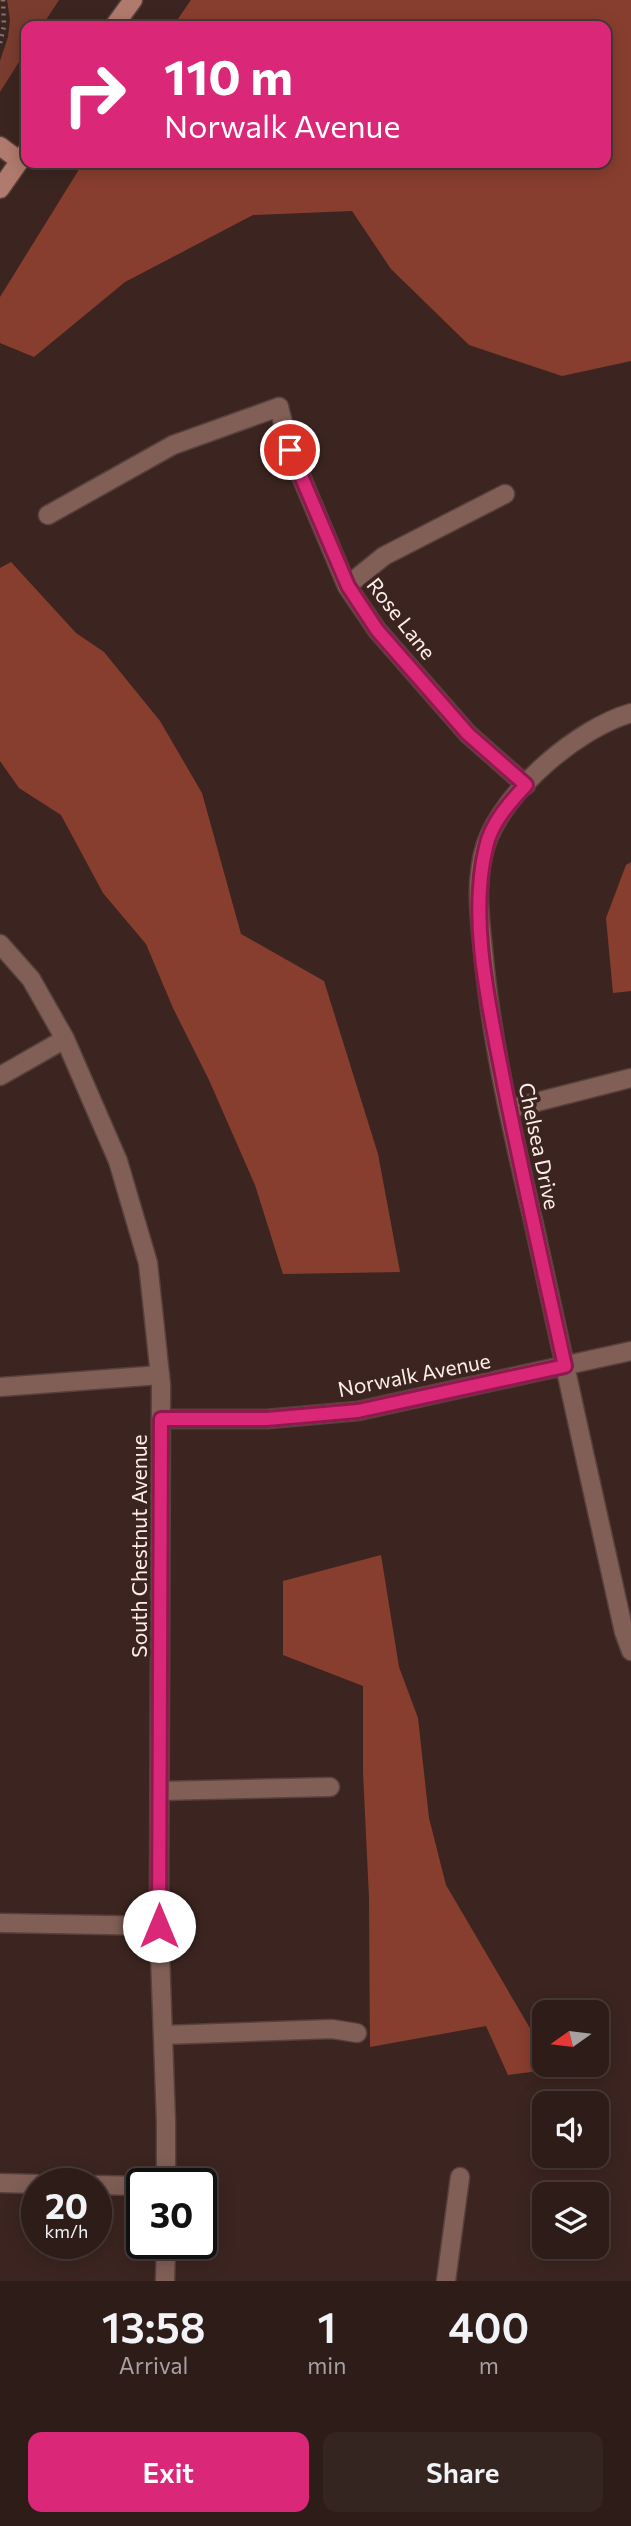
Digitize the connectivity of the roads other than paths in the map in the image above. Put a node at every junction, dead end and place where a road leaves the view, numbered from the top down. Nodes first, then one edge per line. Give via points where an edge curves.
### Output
1 (133, 0) edge
2 (118, 21) edge
3 (0, 146) edge
4 (21, 155) edge
5 (21, 159) edge
6 (0, 190) edge
7 (505, 494) dead end
8 (48, 515) dead end
9 (348, 586) junction
10 (631, 713) edge
11 (526, 785) junction
12 (0, 944) edge
13 (65, 1039) junction
14 (0, 1076) edge
15 (631, 1078) edge
16 (509, 1109) junction
17 (631, 1351) edge
18 (565, 1366) junction
19 (160, 1375) junction
20 (0, 1387) edge
21 (161, 1419) junction
22 (631, 1651) edge
23 (330, 1787) dead end
24 (160, 1791) junction
25 (0, 1923) edge
26 (159, 1926) junction
27 (357, 2033) dead end
28 (164, 2035) junction
29 (166, 2168) edge
30 (460, 2177) dead end
31 (0, 2183) edge
32 (21, 2184) edge
33 (166, 2259) edge
34 (165, 2281) edge
35 (446, 2281) edge

1 - 2 street
3 - 4 street
5 - 6 street
7 - 9 street via 384,556
8 - 9 street, Rose Lane via 173,445 279,407 290,450
9 - 11 street, Rose Lane via 377,630 468,734
10 - 11 street, Chelsea Drive via 610,719 563,748
11 - 16 street, Chelsea Drive via 504,810 486,843 478,895 486,992
12 - 13 street, South Chestnut Avenue via 31,979
13 - 14 street
13 - 19 street, South Chestnut Avenue via 118,1161 148,1263
15 - 16 street
16 - 18 street, Chelsea Drive
17 - 18 street, Norwalk Avenue
18 - 21 street, Norwalk Avenue via 358,1411 267,1419
18 - 22 street, Chelsea Drive
19 - 20 street
19 - 21 street, South Chestnut Avenue
21 - 24 street, South Chestnut Avenue
23 - 24 street
24 - 26 street, South Chestnut Avenue
25 - 26 street
26 - 28 street, South Chestnut Avenue
27 - 28 street via 332,2029
28 - 29 street, South Chestnut Avenue
30 - 35 street
31 - 32 street
33 - 34 street

